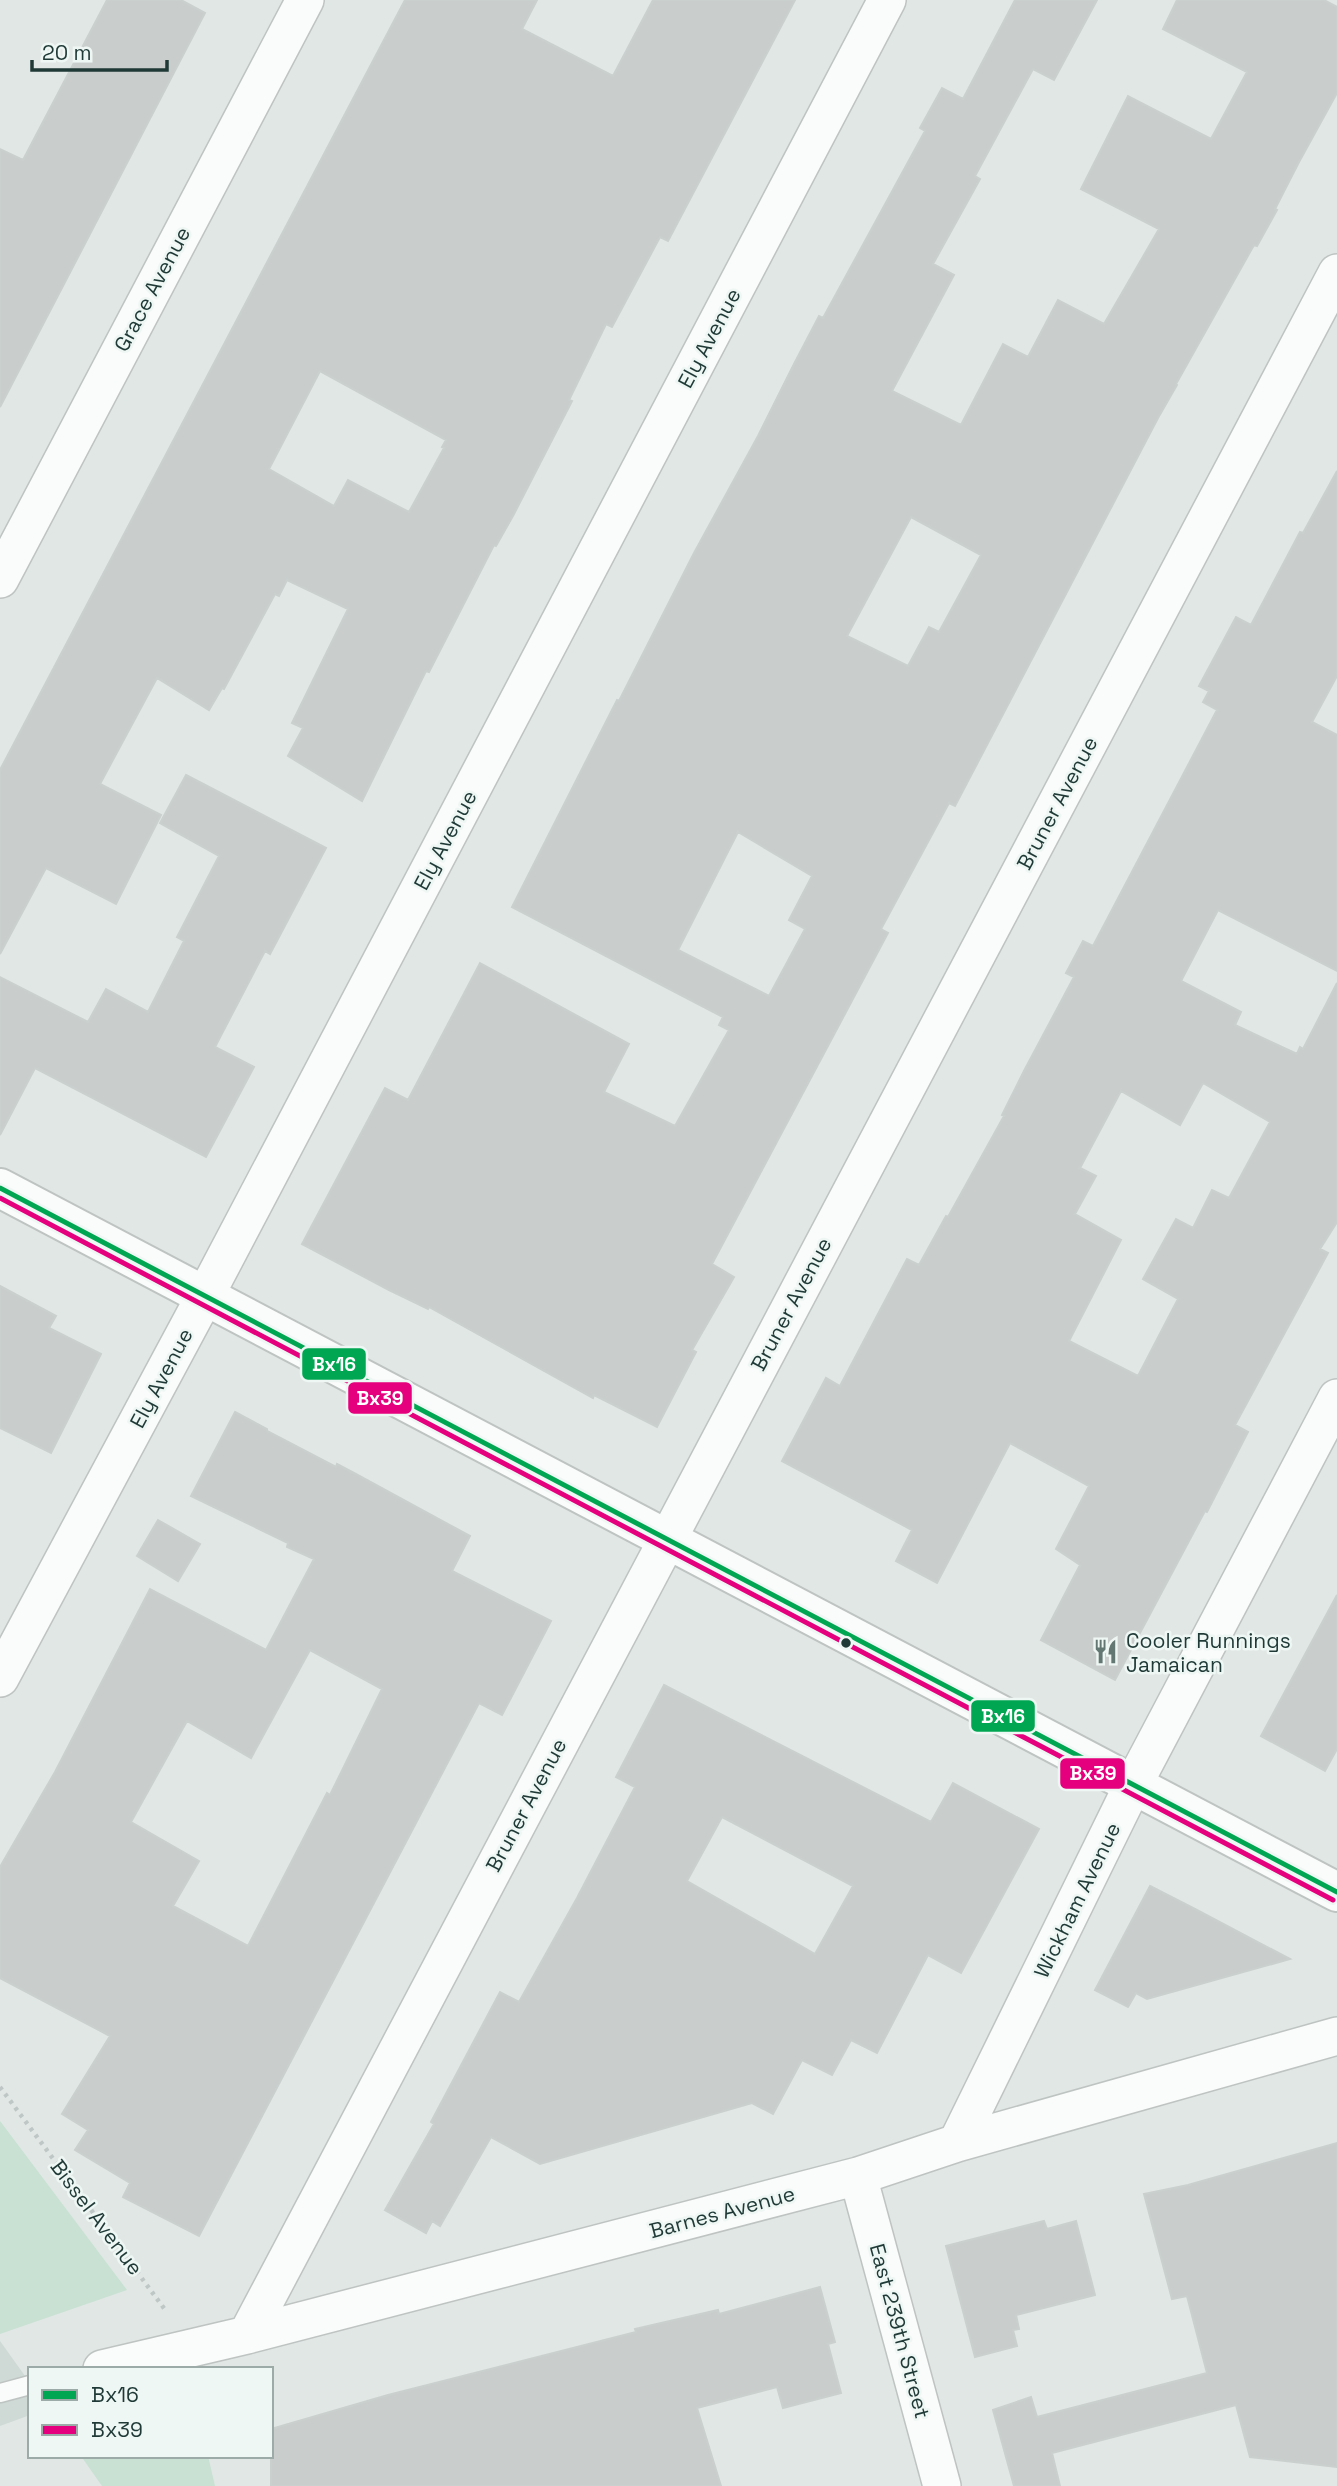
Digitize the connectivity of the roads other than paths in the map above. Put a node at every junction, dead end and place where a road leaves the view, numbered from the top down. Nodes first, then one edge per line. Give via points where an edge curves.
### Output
1 (305, 0) edge
2 (887, 0) edge
3 (1337, 273) edge
4 (0, 579) edge
5 (0, 1188) edge
6 (205, 1296) junction
7 (1337, 1398) edge
8 (667, 1538) junction
9 (0, 1678) edge
10 (1133, 1785) junction
11 (1337, 1892) edge
12 (1337, 2036) edge
13 (957, 2143) junction
14 (858, 2176) junction
15 (247, 2335) junction
16 (110, 2367) edge
17 (28, 2386) edge
18 (0, 2393) edge
19 (942, 2486) edge

1 - 4 street, Grace Avenue
2 - 6 street, Ely Avenue
3 - 8 street, Bruner Avenue
5 - 6 street
6 - 8 street
6 - 9 street, Ely Avenue
7 - 10 street, Wickham Avenue
8 - 10 street
8 - 15 street, Bruner Avenue
10 - 11 street
10 - 13 street, Wickham Avenue
12 - 13 street, Barnes Avenue
13 - 14 street, Barnes Avenue
14 - 15 street, Barnes Avenue
14 - 19 street, East 239th Street
15 - 16 street, Barnes Avenue
17 - 18 lane

